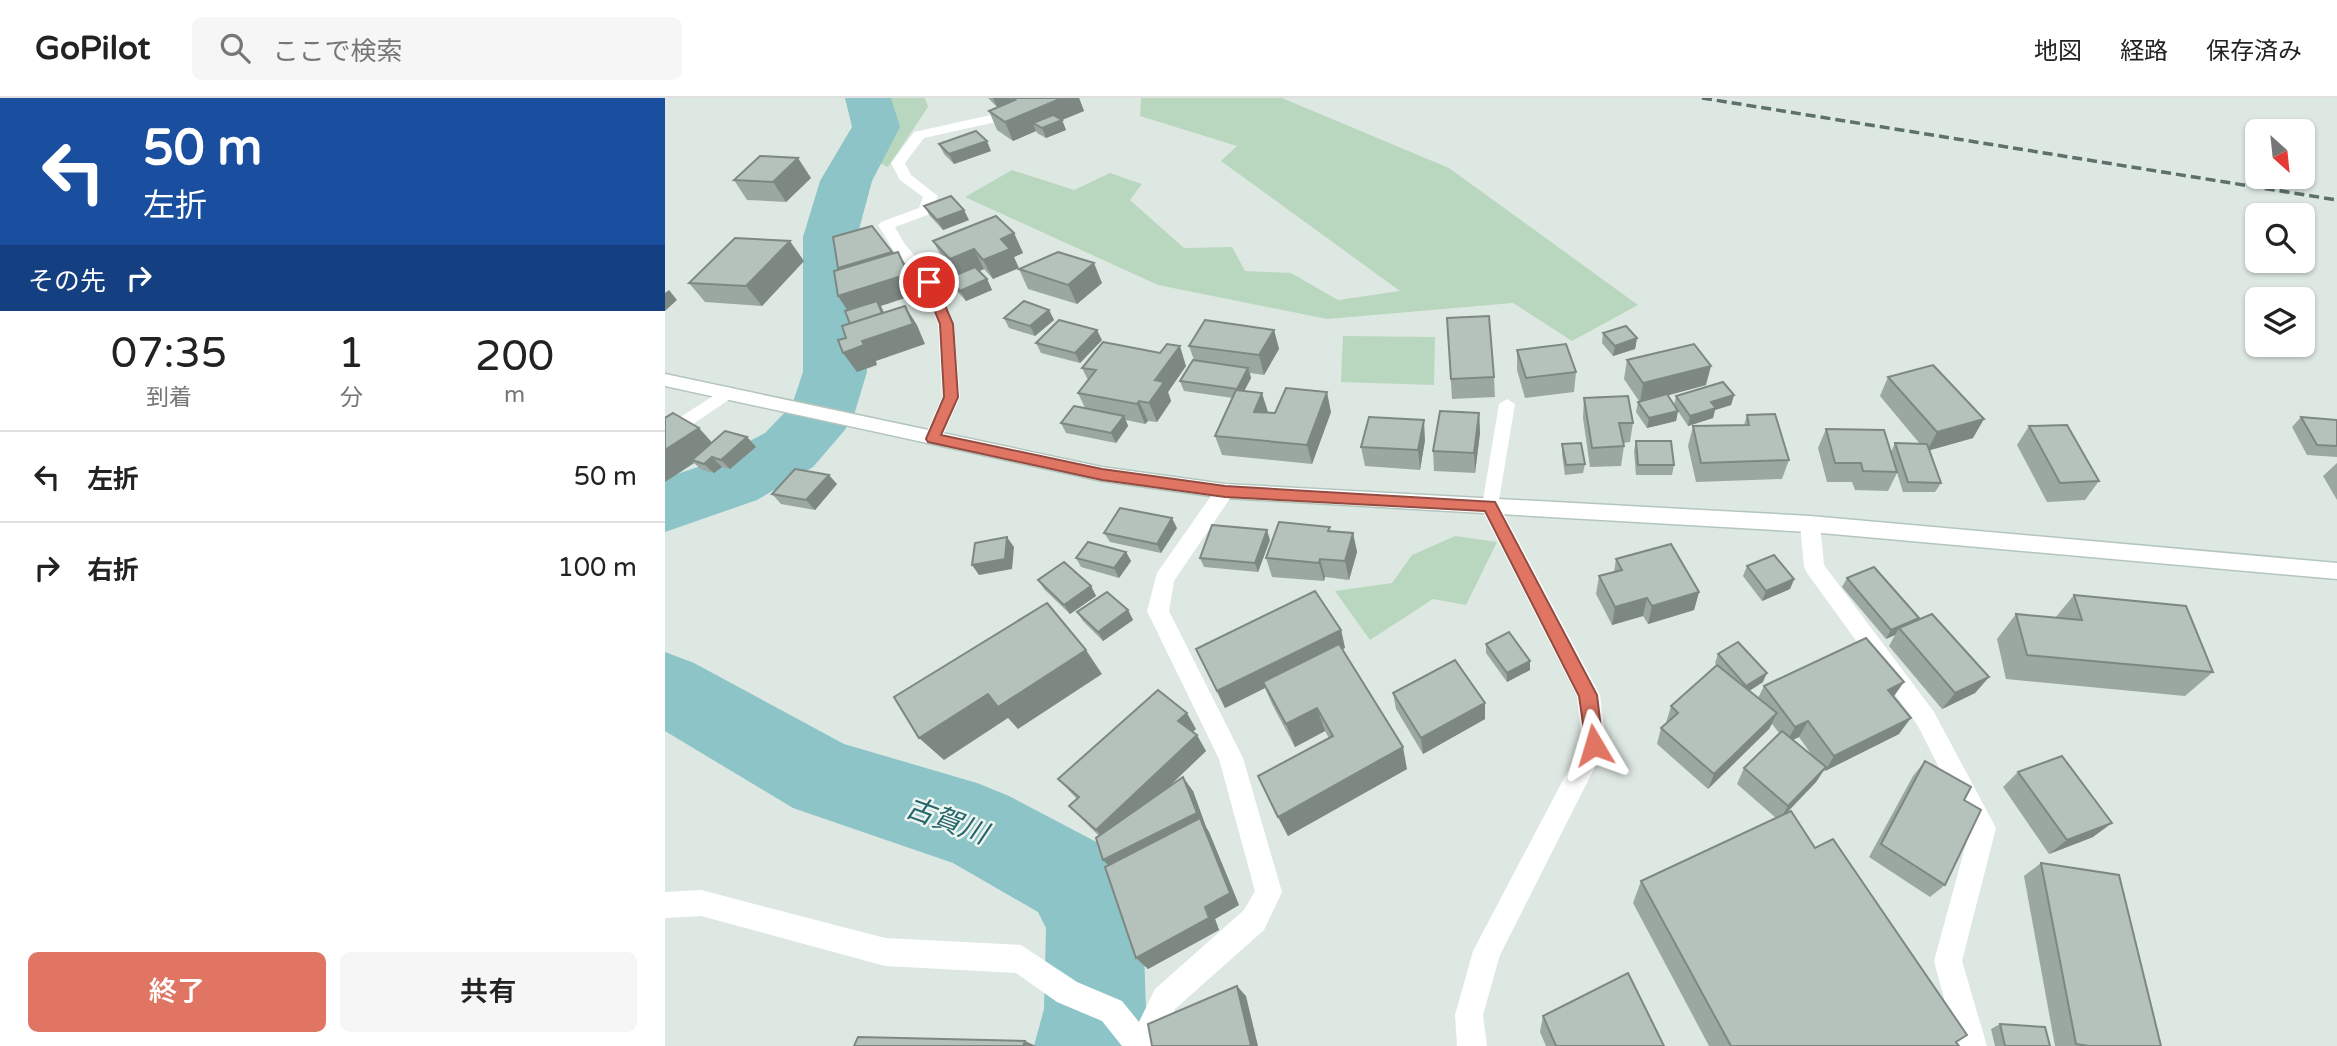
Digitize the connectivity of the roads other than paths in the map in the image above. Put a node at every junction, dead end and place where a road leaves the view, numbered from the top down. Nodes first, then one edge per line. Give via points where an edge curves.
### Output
1 (991, 119) edge
2 (665, 380) edge
3 (727, 393) junction
4 (1507, 404) dead end
5 (665, 436) edge
6 (933, 439) junction
7 (1225, 491) junction
8 (1490, 506) junction
9 (1810, 524) junction
10 (2337, 571) edge
11 (665, 905) edge
12 (1142, 1046) edge
13 (1472, 1046) edge
14 (1972, 1046) edge

1 - 6 street via 919,135 898,163 905,177 931,197 925,211 886,225 929,282 946,324 951,397
2 - 3 street
3 - 5 street
3 - 6 street
4 - 8 lane
6 - 7 street via 1102,474
7 - 8 street
7 - 12 street via 1164,579 1158,611 1231,758 1269,892 1254,920 1165,999
8 - 9 street
8 - 13 street via 1588,695 1594,745 1487,951 1469,1015
9 - 10 street
9 - 14 street via 1814,567 1926,719 1983,828 1948,961
11 - 12 street via 701,903 884,952 1021,959 1067,992 1112,1011

